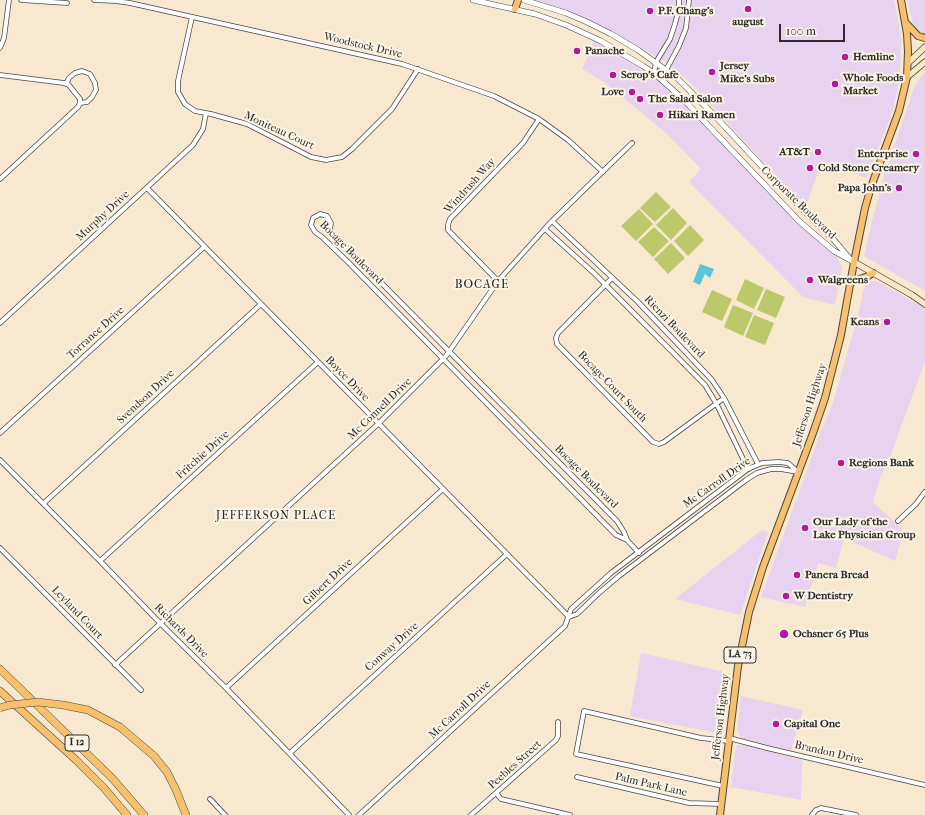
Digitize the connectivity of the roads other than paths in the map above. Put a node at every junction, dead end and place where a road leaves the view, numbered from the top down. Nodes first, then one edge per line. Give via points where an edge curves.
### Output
1 (9, 0) edge
2 (21, 0) edge
3 (94, 0) edge
4 (473, 0) edge
5 (518, 0) edge
6 (524, 0) edge
7 (678, 0) edge
8 (689, 0) edge
9 (901, 0) edge
10 (67, 3) dead end
11 (515, 9) junction
12 (192, 17) junction
13 (905, 22) junction
14 (925, 38) edge
15 (925, 47) edge
16 (0, 48) edge
17 (656, 62) junction
18 (925, 62) edge
19 (908, 63) junction
20 (418, 69) junction
21 (666, 70) junction
22 (654, 73) junction
23 (0, 75) edge
24 (907, 77) junction
25 (66, 84) junction
26 (80, 103) junction
27 (206, 113) junction
28 (540, 119) junction
29 (632, 143) dead end
30 (603, 172) junction
31 (0, 179) edge
32 (147, 188) junction
33 (552, 221) junction
34 (545, 228) junction
35 (204, 247) junction
36 (854, 262) junction
37 (873, 273) junction
38 (612, 278) junction
39 (498, 281) junction
40 (850, 283) junction
41 (606, 285) junction
42 (260, 304) junction
43 (925, 304) edge
44 (0, 323) edge
45 (449, 351) junction
46 (443, 358) junction
47 (318, 362) junction
48 (724, 398) junction
49 (716, 403) junction
50 (378, 424) junction
51 (0, 433) edge
52 (0, 460) edge
53 (758, 464) junction
54 (749, 469) junction
55 (798, 472) junction
56 (443, 489) junction
57 (925, 492) edge
58 (44, 503) junction
59 (898, 521) dead end
60 (627, 540) junction
61 (0, 548) edge
62 (639, 553) junction
63 (507, 554) junction
64 (100, 561) junction
65 (569, 616) junction
66 (161, 624) junction
67 (115, 665) junction
68 (0, 668) edge
69 (226, 688) junction
70 (141, 690) dead end
71 (0, 691) edge
72 (0, 708) edge
73 (558, 722) dead end
74 (728, 739) junction
75 (290, 753) junction
76 (577, 777) dead end
77 (925, 785) edge
78 (723, 786) junction
79 (497, 794) junction
80 (210, 799) dead end
81 (721, 804) junction
82 (127, 815) edge
83 (144, 815) edge
84 (186, 815) edge
85 (225, 815) edge
86 (349, 815) edge
87 (359, 815) edge
88 (471, 815) edge
89 (570, 815) edge
90 (720, 815) edge
91 (812, 815) edge
92 (856, 815) edge

1 - 16 street via 4,38
2 - 10 street
3 - 12 street, Woodstock Drive via 130,3
4 - 11 street, Corporate Boulevard
5 - 11 main road
6 - 17 street, Corporate Boulevard via 587,22 612,34
7 - 17 street via 676,24
8 - 21 street via 686,28
9 - 13 main road, Jefferson Highway
11 - 22 street, Corporate Boulevard via 580,31 623,53
12 - 20 street, Woodstock Drive
12 - 27 street, Moniteau Court via 178,81 178,92 184,104 195,112
13 - 14 main road via 918,36
13 - 19 main road, Jefferson Highway
15 - 19 main road
17 - 21 street, Corporate Boulevard
17 - 22 street
18 - 24 main road
19 - 24 main road, Jefferson Highway
20 - 27 street, Moniteau Court via 392,109 342,157 326,160 311,157 247,124
20 - 28 street, Woodstock Drive via 494,96
21 - 22 street
21 - 36 street, Corporate Boulevard via 706,106
22 - 36 street, Corporate Boulevard via 684,100 800,222 834,251
23 - 25 street
24 - 36 main road, Jefferson Highway via 899,111 865,208
25 - 26 street via 80,99
25 - 26 street via 75,73 82,71 90,74 96,90 87,102
26 - 31 street
27 - 32 street, Murphy Drive via 203,129 193,145
28 - 30 street, Woodstock Drive
28 - 39 street, Windrush Way via 519,147 450,219 448,225 448,230
29 - 30 street, Mc Connell Drive
30 - 33 street, Mc Connell Drive
32 - 35 street, Boyce Drive
32 - 44 street, Murphy Drive
33 - 34 street, Mc Connell Drive
33 - 38 street, Rienzi Boulevard
34 - 39 street, Mc Connell Drive
34 - 41 street, Rienzi Boulevard
35 - 42 street, Boyce Drive
35 - 51 street, Torrance Drive
36 - 37 main road
36 - 40 main road, Jefferson Highway / LA 73
37 - 40 main road
37 - 43 main road
38 - 41 street
38 - 48 street, Rienzi Boulevard via 702,369
39 - 45 street, Mc Connell Drive
40 - 55 main road, Jefferson Highway / LA 73 via 830,379
41 - 49 street, Rienzi Boulevard via 705,385
41 - 49 street, Bocage Court South via 558,333 557,344 653,442 664,442
42 - 47 street, Boyce Drive
42 - 58 street, Svendson Drive
45 - 46 street, Mc Connell Drive
45 - 46 street, Bocage Boulevard via 332,233 327,216 320,214 313,218 311,225 315,232
45 - 60 street, Bocage Boulevard via 617,522
46 - 50 street, Mc Connell Drive
46 - 60 street, Bocage Boulevard via 616,535
47 - 50 street, Boyce Drive
47 - 64 street, Fritchie Drive
48 - 49 street
48 - 53 street, Rienzi Boulevard
49 - 54 street, Rienzi Boulevard
50 - 56 street, Boyce Drive
50 - 66 street, Mc Connell Drive
52 - 58 street, Richards Drive
53 - 54 street, Mc Carroll Drive
53 - 55 street, Mc Carroll Drive via 784,462
54 - 62 street, Mc Carroll Drive
55 - 65 street, Mc Carroll Drive via 770,469 757,473 619,576 577,614
55 - 74 main road, Jefferson Highway / LA 73 via 749,612 738,666
56 - 63 street, Boyce Drive
56 - 69 street, Gilbert Drive
57 - 59 street
58 - 64 street, Richards Drive
60 - 62 street, Bocage Boulevard
61 - 67 street, Leyland Court
62 - 65 street, Mc Carroll Drive via 576,604
63 - 65 street, Boyce Drive
63 - 75 street, Conway Drive
64 - 66 street, Richards Drive
65 - 87 street, Mc Carroll Drive via 565,626
66 - 67 street, Mc Connell Drive
66 - 69 street, Richards Drive
67 - 70 street, Leyland Court
68 - 83 highway, I 12 via 108,774
69 - 75 street, Richards Drive
71 - 82 highway via 76,760
72 - 84 highway, bridge via 38,702 64,704 88,710 120,727 154,756 167,772
73 - 79 street, Peebles Street via 556,740
74 - 77 street, Brandon Drive
74 - 78 main road, Jefferson Highway / LA 73
74 - 78 street, Brandon Drive via 701,738 584,711 576,754
75 - 86 street, Richards Drive
76 - 81 street, Palm Park Lane via 689,803
78 - 81 main road, Jefferson Highway / LA 73
79 - 88 street, Peebles Street
79 - 89 street via 501,799
80 - 85 street
81 - 90 main road, Jefferson Highway / LA 73
91 - 92 street via 821,808

